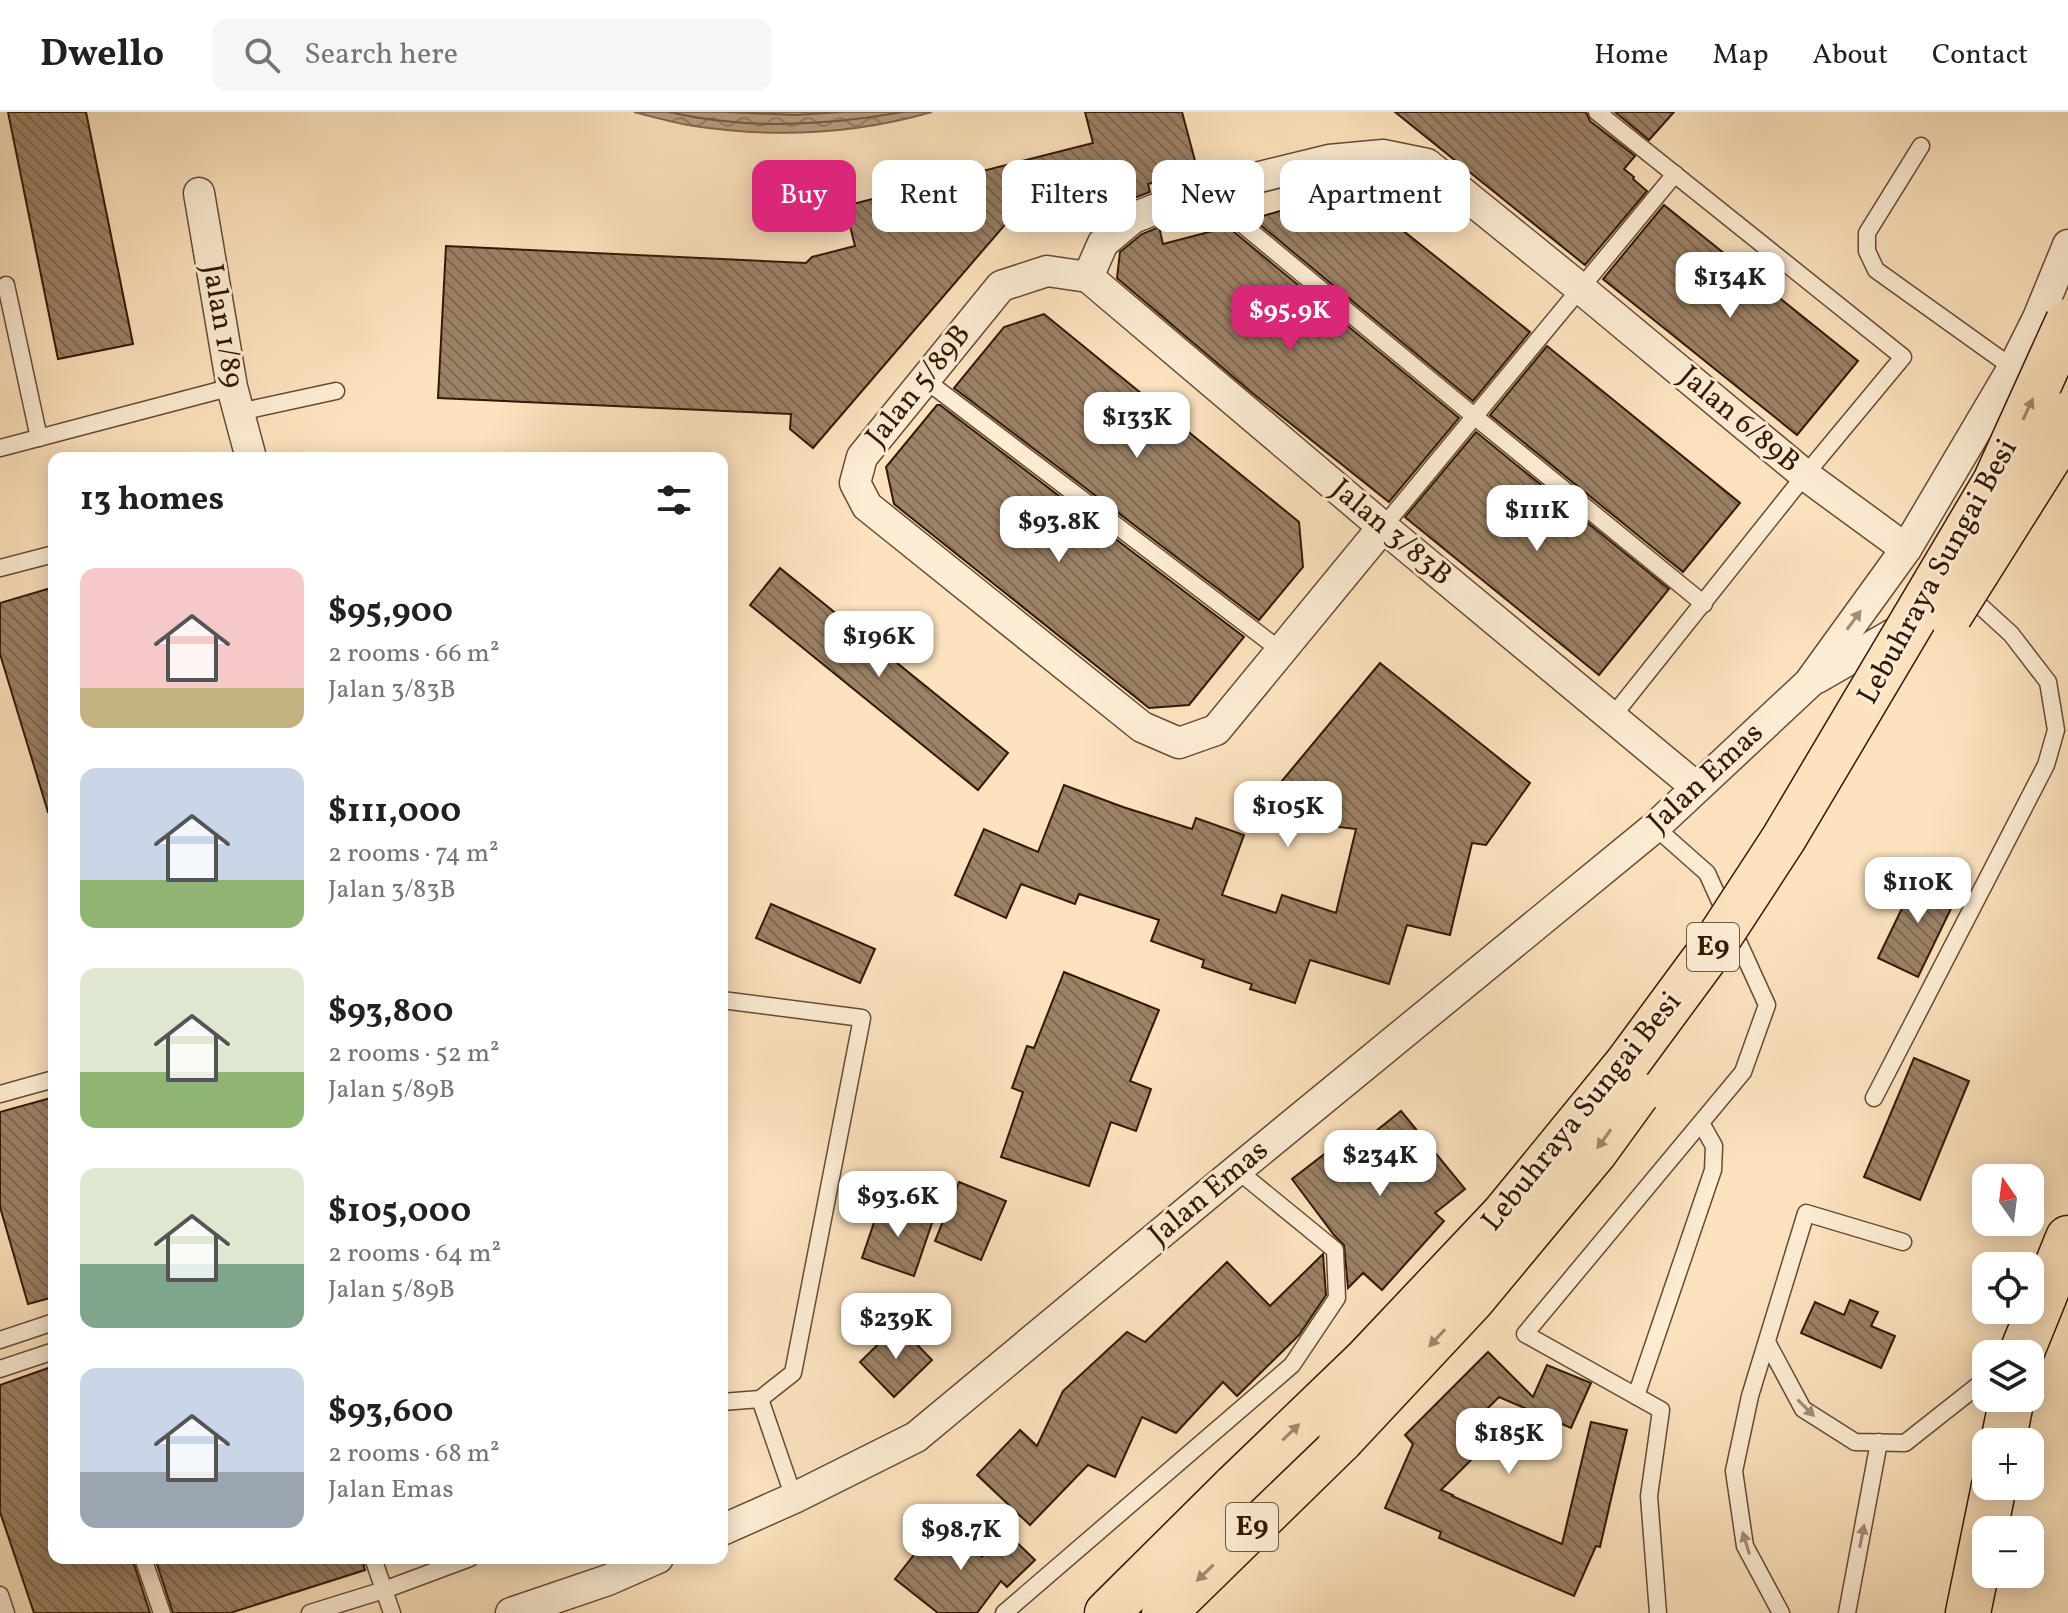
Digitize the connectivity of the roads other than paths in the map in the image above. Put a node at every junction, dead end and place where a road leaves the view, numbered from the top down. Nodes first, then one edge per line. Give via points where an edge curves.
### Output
1 (1597, 112) edge
2 (1921, 146) dead end
3 (1675, 174) junction
4 (1264, 176) edge
5 (199, 193) dead end
6 (1152, 211) edge
7 (1252, 232) edge
8 (2068, 245) edge
9 (1088, 277) junction
10 (6, 285) dead end
11 (1580, 288) junction
12 (2068, 321) edge
13 (2013, 368) junction
14 (924, 379) junction
15 (336, 391) dead end
16 (235, 400) junction
17 (2068, 414) edge
18 (1474, 416) junction
19 (2068, 433) edge
20 (39, 438) junction
21 (0, 448) edge
22 (249, 452) edge
23 (1805, 475) junction
24 (1383, 527) junction
25 (48, 556) edge
26 (1917, 558) junction
27 (0, 568) edge
28 (1965, 593) junction
29 (1704, 604) junction
30 (1280, 650) junction
31 (1809, 683) junction
32 (1612, 717) junction
33 (1696, 787) junction
34 (1655, 827) junction
35 (728, 1001) edge
36 (48, 1081) edge
37 (0, 1094) edge
38 (1874, 1098) dead end
39 (1701, 1123) junction
40 (1237, 1170) junction
41 (2068, 1238) edge
42 (1903, 1242) dead end
43 (48, 1324) edge
44 (0, 1340) edge
45 (2025, 1340) edge
46 (1767, 1342) junction
47 (48, 1353) edge
48 (0, 1369) edge
49 (1972, 1390) edge
50 (1636, 1396) junction
51 (760, 1399) junction
52 (728, 1402) edge
53 (1879, 1442) junction
54 (794, 1498) junction
55 (1991, 1500) edge
56 (728, 1527) edge
57 (145, 1564) edge
58 (375, 1564) edge
59 (454, 1564) edge
60 (629, 1564) edge
61 (604, 1569) edge
62 (384, 1590) junction
63 (0, 1595) edge
64 (6, 1613) edge
65 (162, 1613) edge
66 (310, 1613) edge
67 (392, 1613) edge
68 (511, 1613) edge
69 (1004, 1613) edge
70 (1107, 1613) edge
71 (1164, 1613) edge
72 (1658, 1613) edge
73 (1781, 1613) edge
74 (1847, 1613) edge
75 (1968, 1613) edge

1 - 3 lane
2 - 13 lane via 1867,233 1867,251 1876,270
3 - 11 lane
3 - 23 lane via 1903,357
4 - 11 street, Jalan 6/89B via 1329,160 1383,155 1427,164
5 - 16 street, Jalan 1/89
6 - 9 street via 1133,218 1103,243
7 - 18 lane
8 - 13 street, Jalan Emas
9 - 14 street, Jalan 5/89B via 1047,271 1001,286
9 - 24 street, Jalan 3/83B
10 - 20 lane
11 - 18 lane
11 - 23 street, Jalan 6/89B
70 -> 12 highway, Lebuhraya Sungai Besi / E9, bridge via 1366,1360 1493,1225 1713,947 1784,838 1995,482
13 - 26 street, Jalan Emas
14 - 30 lane
14 - 30 street, Jalan 5/89B via 862,457 855,483 867,506 1142,727 1179,743 1216,730
15 - 16 lane
16 - 20 lane
16 - 22 street, Jalan 1/89
17 -> 71 highway, Lebuhraya Sungai Besi / E9, bridge via 2050,456 1822,819 1707,996 1595,1152 1472,1300 1341,1440
18 - 24 lane
18 - 29 lane
19 - 28 street, Jalan Emas
20 - 21 lane
23 - 26 street, Jalan 6/89B
23 - 29 lane
24 - 30 street, Jalan 5/89B
24 - 32 street, Jalan 3/83B
25 - 27 lane
26 - 28 lane
31 -> 26 street, Jalan Emas
28 - 31 street, Jalan Emas
28 - 38 lane via 2011,634 2048,682 2056,730 2046,765
29 - 32 lane
31 - 33 street, Jalan Emas
32 - 33 street, Jalan 3/83B
33 - 34 street, Jalan Emas
34 - 39 lane via 1707,873 1767,1005 1743,1072
34 - 40 street, Jalan Emas
35 - 51 lane via 862,1018 793,1373
36 - 37 lane
39 - 50 lane via 1714,1146 1713,1170
39 - 50 lane via 1525,1334
40 - 54 street, Jalan Emas via 916,1437
40 - 69 lane via 1335,1250 1337,1298 1292,1365
41 - 45 highway
42 - 46 lane via 1806,1213
43 - 44 lane
46 -> 53 lane via 1803,1409 1855,1442
73 -> 46 lane via 1745,1546 1734,1471
47 - 48 lane
49 - 53 lane via 1905,1443
50 - 72 lane via 1661,1410 1649,1496
51 - 52 lane
51 - 54 lane
74 -> 53 lane
54 - 56 street, Jalan Emas
55 - 75 highway
57 - 65 lane
58 - 62 lane
59 - 62 lane
60 - 61 street
61 - 68 street
62 - 66 lane
62 - 67 lane
63 - 64 lane

